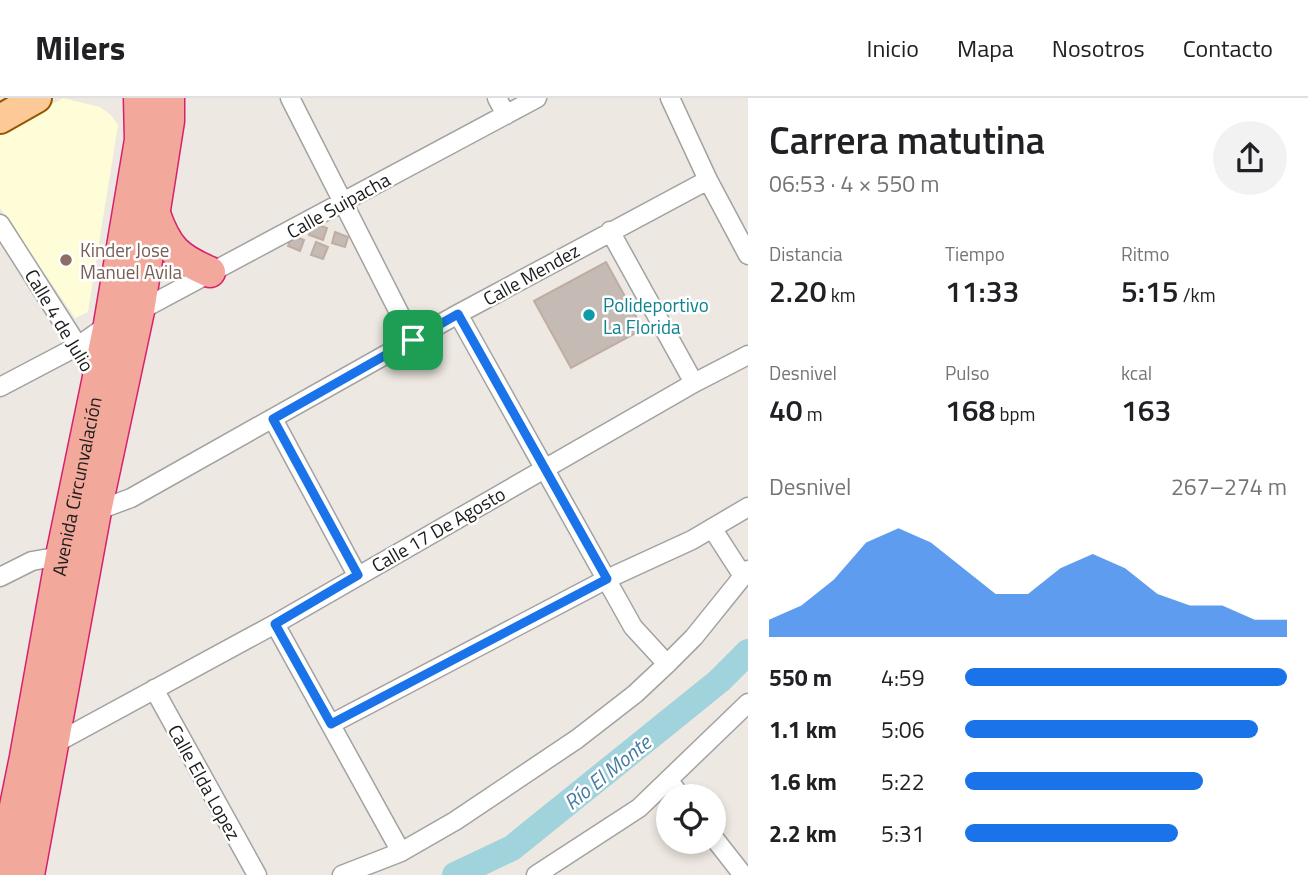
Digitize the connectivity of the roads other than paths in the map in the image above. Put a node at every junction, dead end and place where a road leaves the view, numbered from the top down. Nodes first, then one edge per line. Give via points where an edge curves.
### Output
1 (37, 98) edge
2 (139, 98) edge
3 (169, 98) edge
4 (290, 98) edge
5 (497, 98) edge
6 (537, 98) edge
7 (670, 98) edge
8 (3, 110) edge
9 (506, 115) junction
10 (708, 180) junction
11 (344, 201) junction
12 (155, 214) junction
13 (0, 224) edge
14 (610, 231) junction
15 (16, 249) junction
16 (748, 255) edge
17 (0, 258) edge
18 (210, 272) junction
19 (139, 311) junction
20 (458, 314) junction
21 (110, 324) junction
22 (413, 340) junction
23 (78, 345) junction
24 (748, 355) edge
25 (97, 381) junction
26 (694, 383) junction
27 (0, 387) edge
28 (273, 419) junction
29 (544, 469) junction
30 (748, 507) edge
31 (96, 511) junction
32 (712, 528) junction
33 (61, 556) junction
34 (746, 573) edge
35 (358, 575) junction
36 (0, 577) edge
37 (607, 579) junction
38 (275, 624) junction
39 (667, 664) junction
40 (154, 690) junction
41 (748, 703) edge
42 (331, 724) junction
43 (54, 744) junction
44 (669, 781) junction
45 (671, 784) edge
46 (401, 852) junction
47 (726, 853) edge
48 (1, 875) edge
49 (29, 875) edge
50 (257, 875) edge
51 (342, 875) edge
52 (536, 875) edge
53 (743, 875) edge

1 - 8 main road
2 - 21 highway, Avenida Circunvalación via 140,140
3 - 12 highway, Avenida Circunvalación
4 - 11 street
5 - 9 street
6 - 9 street, Calle Suipacha
7 - 10 street
9 - 11 street, Calle Suipacha
10 - 14 street, Calle Mendez
10 - 16 street
11 - 18 street, Calle Suipacha
11 - 22 street
12 - 18 highway via 172,250
12 - 19 highway, Avenida Circunvalación
13 - 15 street, Calle 4 de Julio
14 - 20 street, Calle Mendez
14 - 26 street
15 - 17 street
15 - 23 street, Calle 4 de Julio
18 - 19 street, Calle Suipacha
19 - 31 highway, Avenida Circunvalación
20 - 22 street, Calle Mendez
20 - 29 street
21 - 23 street
21 - 25 highway, Avenida Circunvalación
22 - 28 street, Calle Mendez
23 - 25 street, Calle 4 de Julio
23 - 27 street
24 - 26 street, Calle 17 De Agosto
25 - 33 highway, Avenida Circunvalación
26 - 29 street, Calle 17 De Agosto
28 - 31 street, Calle Mendez via 131,498
28 - 35 street
29 - 35 street, Calle 17 De Agosto
29 - 37 street
30 - 32 street
31 - 43 highway, Avenida Circunvalación
32 - 34 street
32 - 37 street
33 - 36 street via 32,561
33 - 48 highway, Avenida Circunvalación
34 - 39 street
35 - 38 street, Calle 17 De Agosto
37 - 39 street via 633,627
37 - 42 street
38 - 40 street, Calle 17 De Agosto
38 - 42 street
39 - 46 street via 577,739
40 - 43 street, Calle 17 De Agosto
40 - 50 street, Calle Elda Lopez
41 - 44 street
42 - 46 street
43 - 49 highway, Avenida Circunvalación
44 - 45 street
44 - 52 street via 639,808
46 - 51 street
47 - 53 street

